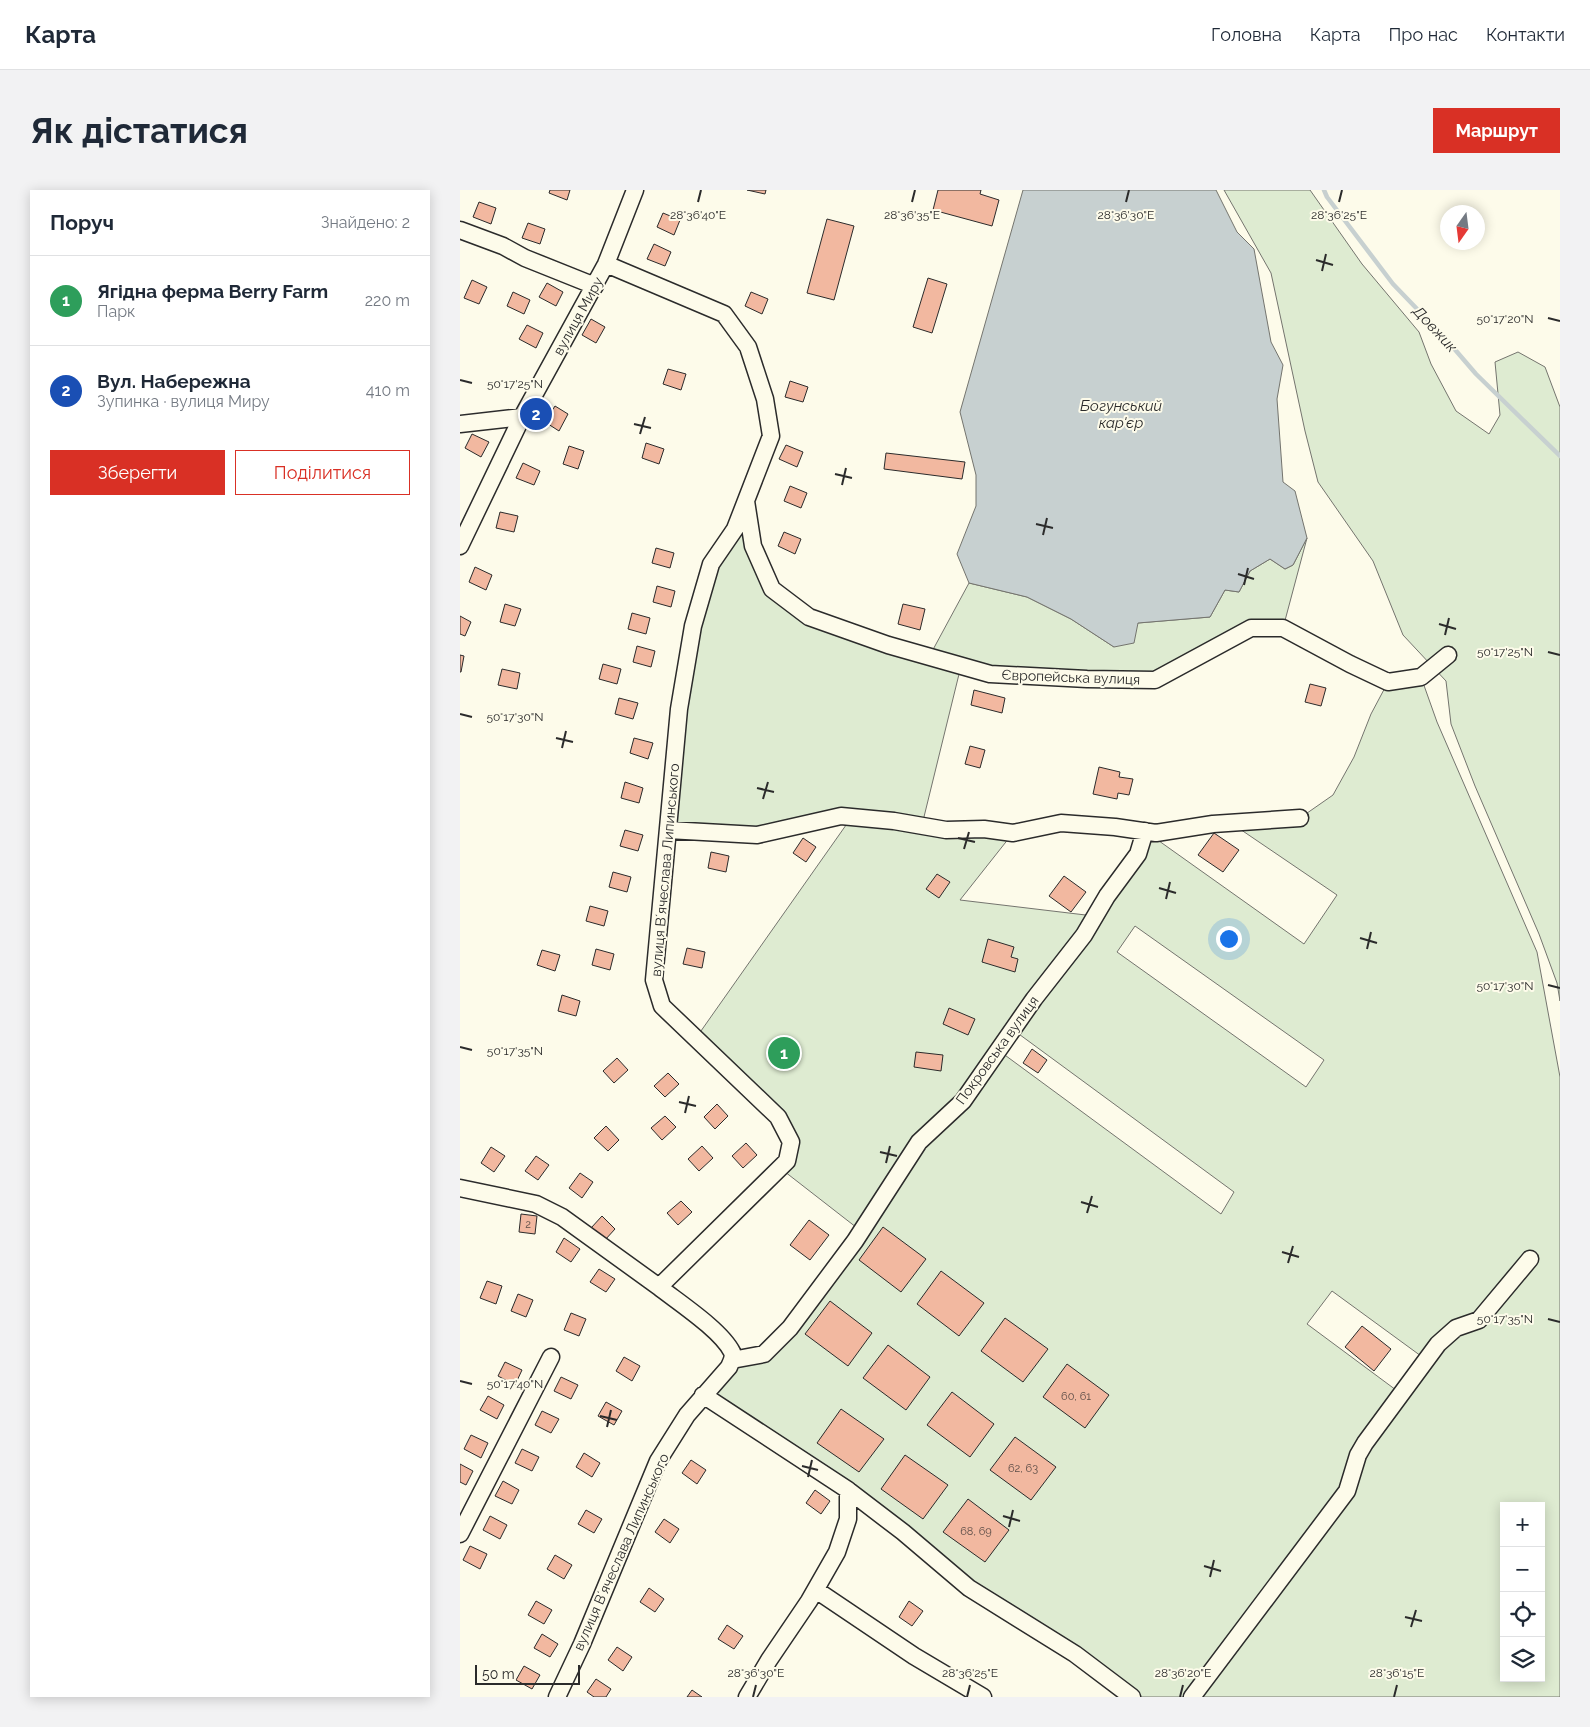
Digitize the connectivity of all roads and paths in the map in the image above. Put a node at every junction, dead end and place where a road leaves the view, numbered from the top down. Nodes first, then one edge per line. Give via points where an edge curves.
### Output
1 (636, 190) edge
2 (460, 230) edge
3 (606, 264) junction
4 (595, 286) junction
5 (522, 416) junction
6 (460, 424) edge
7 (746, 501) junction
8 (460, 546) edge
9 (1448, 656) dead end
10 (1300, 818) dead end
11 (668, 830) junction
12 (1146, 831) junction
13 (460, 1188) edge
14 (1530, 1259) dead end
15 (659, 1287) junction
16 (551, 1356) dead end
17 (732, 1360) junction
18 (703, 1395) junction
19 (848, 1490) junction
20 (460, 1534) edge
21 (816, 1590) junction
22 (557, 1697) edge
23 (747, 1697) edge
24 (983, 1697) edge
25 (1132, 1697) edge
26 (1192, 1697) edge

1 - 3 street, вулиця Миру
2 - 4 street
3 - 4 street, вулиця Миру
3 - 7 street, вулиця Вʼячеслава Липинського via 724,314 748,347 765,399 771,436
4 - 5 street, вулиця Миру
5 - 6 street
5 - 8 street, вулиця Миру
7 - 9 street, Європейська вулиця via 753,546 772,589 809,617 888,645 990,674 1155,680 1251,628 1283,628 1388,682 1421,677
7 - 11 street, вулиця Вʼячеслава Липинського via 735,529 711,564 693,626 679,710
10 - 12 street
11 - 12 street via 756,835 841,816 946,830 984,829 1013,833 1060,823
11 - 15 street, вулиця Вʼячеслава Липинського via 654,980 662,1006 778,1117 791,1142 787,1161
12 - 17 street, Покровська вулиця via 1138,854 1084,935 1034,998 963,1101 919,1142 855,1241 790,1328 764,1354
13 - 15 street via 536,1204 562,1217
14 - 26 street via 1478,1320 1456,1328 1438,1344 1358,1455 1347,1491
15 - 17 street via 718,1334 732,1353
16 - 20 street
17 - 18 street, вулиця Вʼячеслава Липинського
18 - 19 street
18 - 22 street, вулиця Вʼячеслава Липинського via 658,1461
19 - 21 street via 848,1519 837,1552
19 - 25 street via 969,1588 1074,1654
21 - 23 street
21 - 24 street via 914,1656

